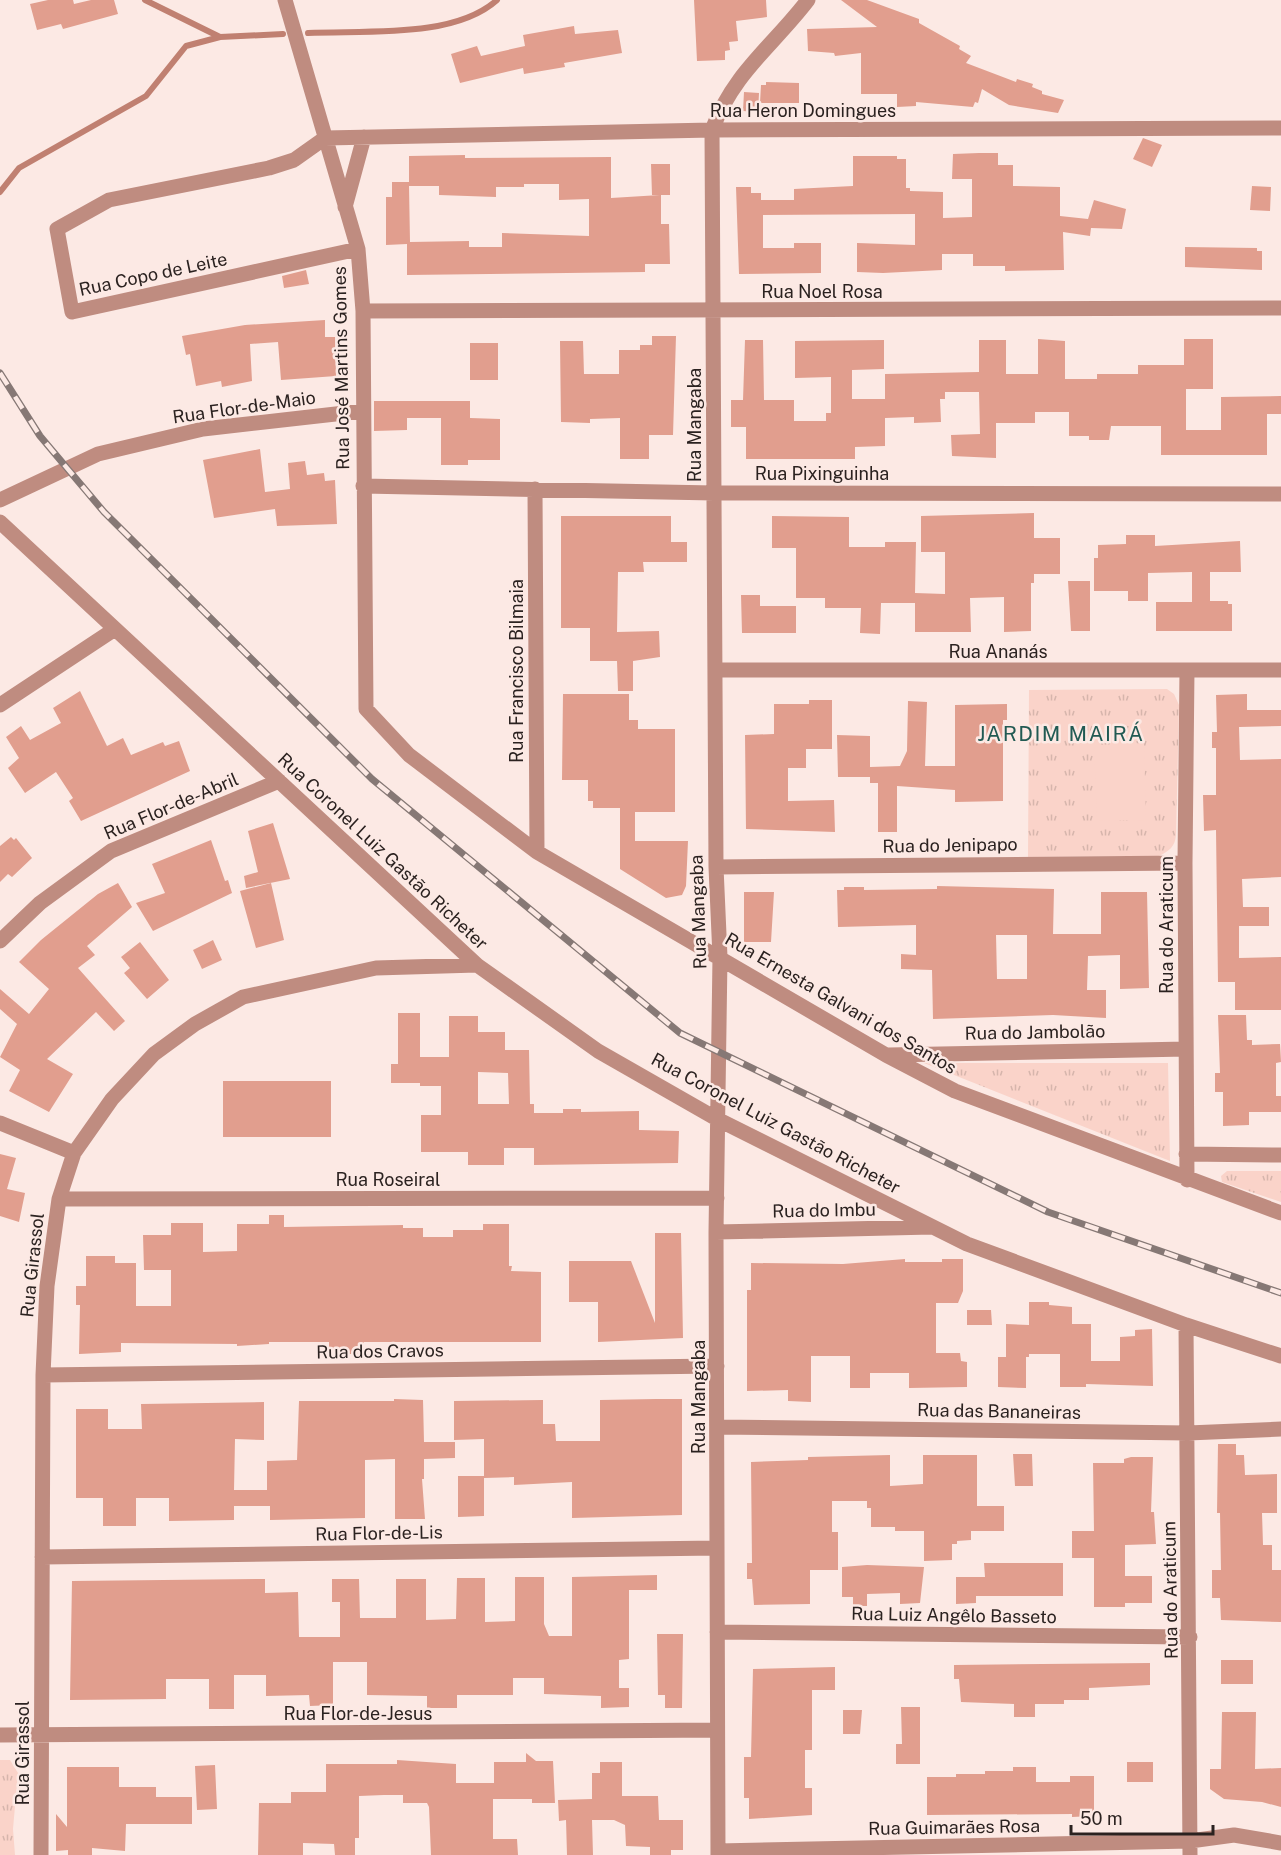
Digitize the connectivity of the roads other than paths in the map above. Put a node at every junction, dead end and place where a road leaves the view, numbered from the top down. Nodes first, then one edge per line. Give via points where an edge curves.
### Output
1 (285, 0) edge
2 (808, 0) edge
3 (1281, 128) edge
4 (712, 130) junction
5 (364, 137) junction
6 (325, 138) junction
7 (345, 207) junction
8 (358, 249) junction
9 (1281, 308) edge
10 (363, 311) junction
11 (713, 311) junction
12 (362, 411) junction
13 (363, 486) junction
14 (535, 489) junction
15 (714, 493) junction
16 (1281, 494) edge
17 (0, 500) edge
18 (0, 522) edge
19 (115, 629) junction
20 (715, 670) junction
21 (1187, 670) junction
22 (1281, 670) edge
23 (0, 705) edge
24 (366, 709) joint
25 (279, 781) junction
26 (537, 852) junction
27 (1185, 862) junction
28 (716, 867) junction
29 (0, 941) edge
30 (720, 957) junction
31 (477, 965) junction
32 (1186, 1049) junction
33 (886, 1055) junction
34 (717, 1119) junction
35 (0, 1123) edge
36 (74, 1153) junction
37 (1186, 1154) junction
38 (1281, 1155) edge
39 (1187, 1180) junction
40 (717, 1198) junction
41 (59, 1199) junction
42 (1281, 1213) edge
43 (934, 1227) junction
44 (716, 1232) junction
45 (1186, 1325) junction
46 (1281, 1356) edge
47 (717, 1366) junction
48 (43, 1375) junction
49 (717, 1427) junction
50 (1281, 1428) edge
51 (1188, 1433) junction
52 (717, 1548) junction
53 (42, 1557) junction
54 (717, 1632) junction
55 (1190, 1637) junction
56 (717, 1730) junction
57 (0, 1735) edge
58 (42, 1735) junction
59 (1281, 1843) edge
60 (1190, 1848) edge
61 (718, 1853) edge
62 (41, 1855) edge

1 - 6 street, Rua José Martins Gomes
2 - 4 street, Rua Mangaba via 744,70
3 - 4 street, Rua Heron Domingues
4 - 5 street, Rua Heron Domingues
4 - 11 street, Rua Mangaba
5 - 6 street, Rua Heron Domingues
5 - 7 street
6 - 7 street, Rua José Martins Gomes
6 - 8 street, Rua Copo de Leite via 294,160 109,200 57,229 72,312
7 - 8 street, Rua José Martins Gomes
8 - 10 street, Rua José Martins Gomes
9 - 11 street, Rua Noel Rosa
10 - 11 street, Rua Noel Rosa
10 - 12 street, Rua José Martins Gomes
11 - 15 street, Rua Mangaba
12 - 13 street, Rua José Martins Gomes
12 - 17 street, Rua Flor-de-Maio via 203,429 122,448 98,454
13 - 14 street, Rua Pixinguinha
13 - 24 street, Rua José Martins Gomes
14 - 15 street, Rua Pixinguinha
14 - 26 street, Rua Francisco Bilmaia
15 - 16 street, Rua Pixinguinha
15 - 20 street, Rua Mangaba
18 - 19 street, Rua Coronel Luiz Gastão Richeter
19 - 23 street
19 - 25 street, Rua Coronel Luiz Gastão Richeter
20 - 21 street, Rua Ananás
20 - 28 street, Rua Mangaba
21 - 22 street, Rua Ananás
21 - 27 street, Rua do Araticum
24 - 26 street, Rua Ernesta Galvani dos Santos via 409,755
25 - 29 street, Rua Flor-de-Abril via 111,851 40,903
25 - 31 street, Rua Coronel Luiz Gastão Richeter
26 - 30 street, Rua Ernesta Galvani dos Santos
27 - 28 street, Rua do Jenipapo
27 - 32 street, Rua do Araticum
28 - 30 street, Rua Mangaba
30 - 33 street, Rua Ernesta Galvani dos Santos
30 - 34 street, Rua Mangaba
31 - 34 street, Rua Coronel Luiz Gastão Richeter via 598,1051
31 - 36 street, Rua Girassol via 376,968 243,998 195,1024 154,1054 112,1099
32 - 33 street, Rua do Jambolão
32 - 37 street, Rua do Araticum
33 - 39 street, Rua Ernesta Galvani dos Santos via 955,1091
34 - 40 street, Rua Mangaba
34 - 43 street, Rua Coronel Luiz Gastão Richeter
35 - 36 street
36 - 41 street, Rua Girassol
37 - 38 street
37 - 39 street, Rua do Araticum
39 - 42 street, Rua Ernesta Galvani dos Santos
40 - 41 street, Rua Roseiral
40 - 44 street, Rua Mangaba
41 - 48 street, Rua Girassol via 47,1286
43 - 44 street, Rua do Imbu
43 - 45 street, Rua Coronel Luiz Gastão Richeter via 967,1244
44 - 47 street, Rua Mangaba
45 - 46 street, Rua Coronel Luiz Gastão Richeter
45 - 51 street, Rua do Araticum
47 - 48 street, Rua dos Cravos
47 - 49 street, Rua Mangaba
48 - 53 street, Rua Girassol
49 - 51 street, Rua das Bananeiras
49 - 52 street, Rua Mangaba
50 - 51 street, Rua das Bananeiras
51 - 55 street, Rua do Araticum
52 - 53 street, Rua Flor-de-Lis
52 - 54 street, Rua Mangaba
53 - 58 street, Rua Girassol
54 - 55 street, Rua Luiz Angêlo Basseto
54 - 56 street, Rua Mangaba
55 - 60 street, Rua do Araticum
56 - 58 street, Rua Flor-de-Jesus
56 - 61 street, Rua Mangaba
57 - 58 street, Rua Flor-de-Jesus
58 - 62 street, Rua Girassol
59 - 60 street, Rua Guimarães Rosa via 1234,1835
60 - 61 street, Rua Guimarães Rosa

